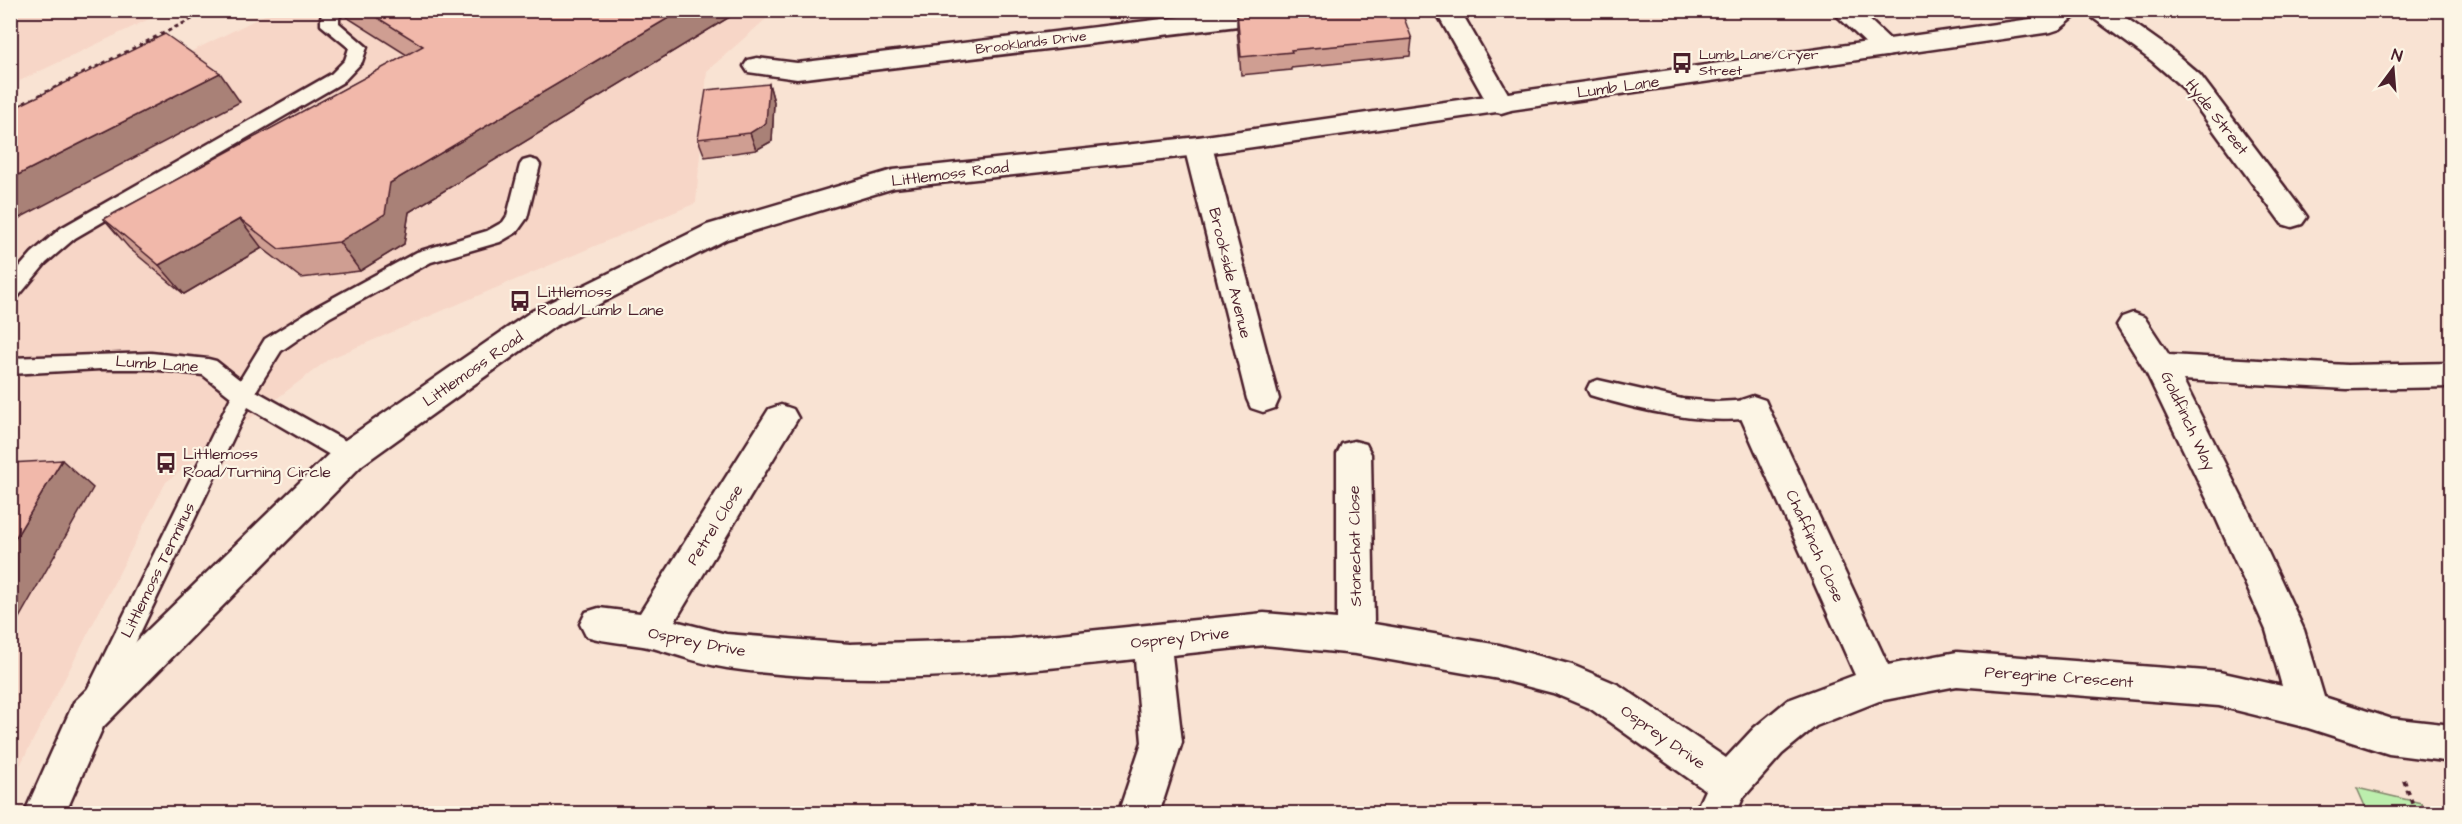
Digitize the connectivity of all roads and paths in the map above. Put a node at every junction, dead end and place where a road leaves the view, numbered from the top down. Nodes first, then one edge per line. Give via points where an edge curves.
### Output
1 (210, 10) edge
2 (337, 10) edge
3 (1305, 10) edge
4 (1447, 10) edge
5 (1842, 10) edge
6 (2071, 10) edge
7 (2098, 10) edge
8 (1126, 21) edge
9 (1886, 48) junction
10 (757, 66) dead end
11 (1501, 104) junction
12 (10, 110) edge
13 (1198, 146) junction
14 (530, 165) dead end
15 (2292, 217) dead end
16 (10, 292) edge
17 (2133, 325) dead end
18 (10, 366) edge
19 (2160, 367) junction
20 (2451, 375) edge
21 (1598, 389) dead end
22 (243, 393) junction
23 (1263, 399) dead end
24 (1753, 409) joint
25 (782, 418) dead end
26 (1354, 454) dead end
27 (350, 455) junction
28 (599, 624) dead end
29 (648, 631) junction
30 (1356, 637) junction
31 (1152, 641) junction
32 (1878, 684) junction
33 (2308, 710) junction
34 (88, 715) junction
35 (2451, 744) edge
36 (1722, 799) edge
37 (45, 813) edge
38 (1138, 813) edge

1 - 12 path
2 - 16 lane via 330,17 330,25 358,47 353,62 337,78 68,233 39,258
3 - 8 street, Brooklands Drive
4 - 11 street
5 - 9 street
6 - 9 street, Lumb Lane via 2051,24
7 - 15 street, Hyde Street via 2191,81
8 - 10 street, Brooklands Drive via 797,71
9 - 11 street, Lumb Lane
11 - 13 street, Lumb Lane
13 - 23 street, Brookside Avenue
13 - 27 street, Littlemoss Road via 893,179 717,232 543,319
14 - 22 lane, Littlemoss Terminus via 517,218 510,227 493,237 424,257 323,312 273,345
17 - 19 street
18 - 22 lane, Lumb Lane via 100,360 208,367
19 - 20 street, Goldfinch Way via 2347,377
19 - 33 street, Goldfinch Way via 2285,630
21 - 24 lane via 1682,408
22 - 27 lane, Lumb Lane
22 - 34 lane, Littlemoss Terminus
24 - 32 street, Chaffinch Close
25 - 29 street, Petrel Close
26 - 30 street, Stonechat Close
27 - 34 street, Littlemoss Road
28 - 29 street, Osprey Drive
29 - 31 street, Osprey Drive via 726,651 850,661 1011,656
30 - 31 street, Osprey Drive via 1264,629
30 - 36 street, Osprey Drive via 1499,662 1558,677 1605,697
31 - 38 street via 1162,742
32 - 33 street, Peregrine Crescent via 1957,669 2219,689
32 - 36 street, Peregrine Crescent via 1802,713 1768,741
33 - 35 street, Peregrine Crescent via 2389,736
34 - 37 street, Littlemoss Road

